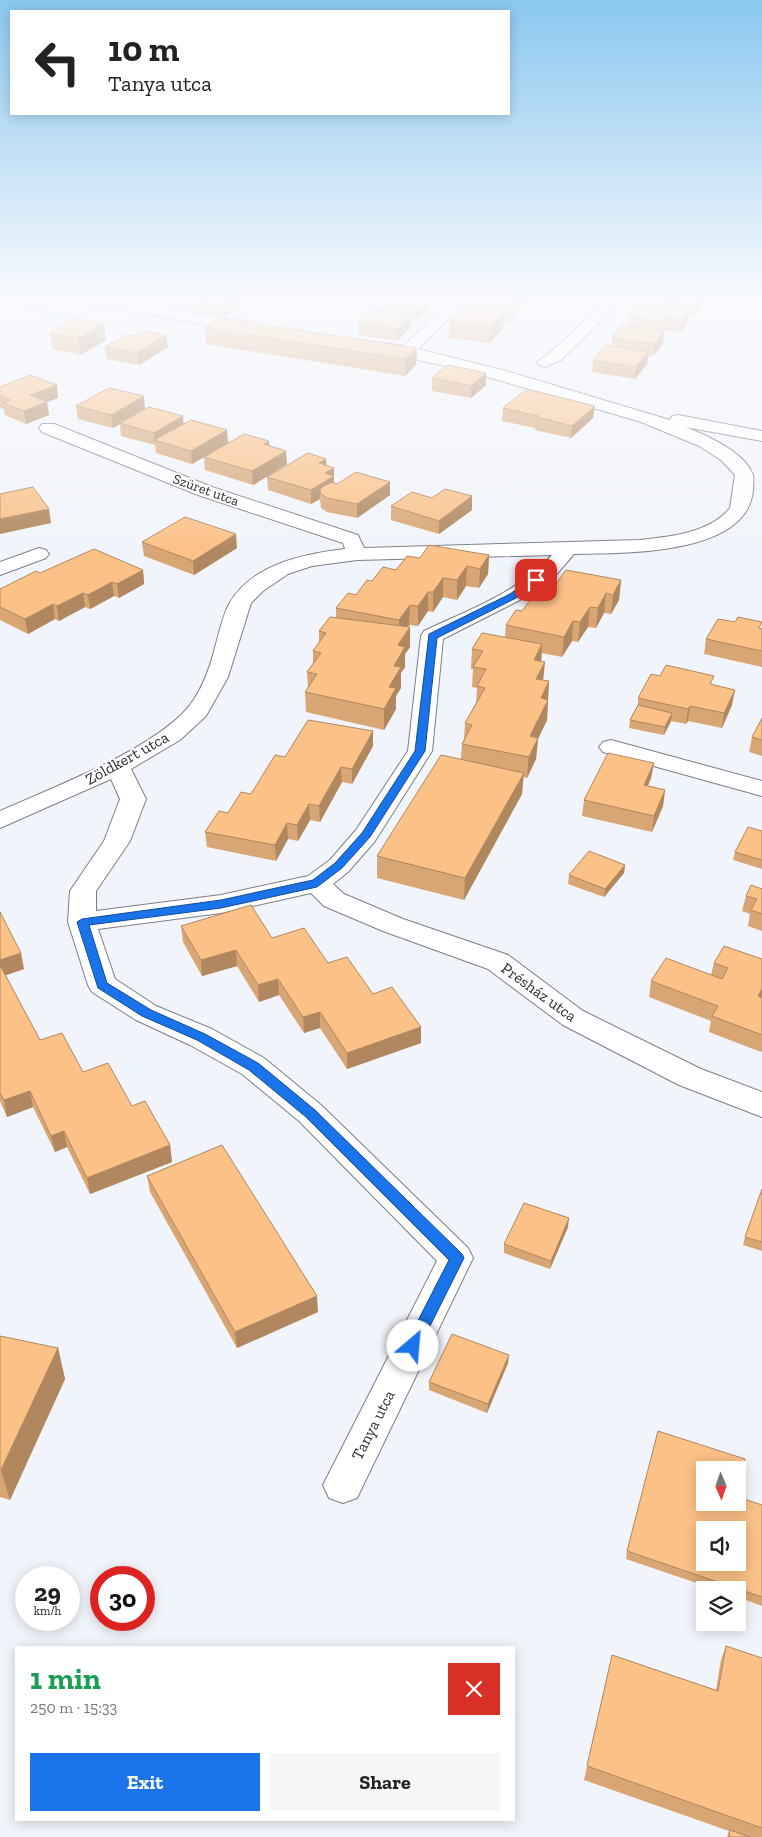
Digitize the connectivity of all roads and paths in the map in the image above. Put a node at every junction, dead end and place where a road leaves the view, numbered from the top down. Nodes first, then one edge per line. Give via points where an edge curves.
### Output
1 (529, 384) edge
2 (629, 413) junction
3 (48, 428) dead end
4 (762, 436) edge
5 (568, 549) junction
6 (39, 554) dead end
7 (357, 554) junction
8 (0, 569) edge
9 (611, 746) dead end
10 (117, 766) junction
11 (762, 789) edge
12 (0, 820) edge
13 (317, 883) junction
14 (82, 922) junction
15 (762, 1105) edge
16 (342, 1485) dead end

1 - 2 street
2 - 4 street
2 - 5 street, Zöldkert utca via 690,435 738,464 744,475 738,511 726,522 670,544
3 - 7 street, Szüret utca via 204,491 351,540
5 - 7 street, Zöldkert utca
5 - 13 street via 548,572 513,596 432,636 420,751 366,835 339,866
6 - 8 street
7 - 10 street, Zöldkert utca via 316,558 282,568 256,586 243,599 235,617 218,681 191,718 159,743
9 - 11 street
10 - 12 street, Zöldkert utca
10 - 14 street, Tanya utca via 133,799 117,841 83,891
13 - 14 street via 221,904
13 - 15 street, Présház utca via 334,900 393,925 498,962 573,1018 690,1077
14 - 16 street, Tanya utca via 102,985 146,1013 201,1037 253,1066 310,1113 456,1258

